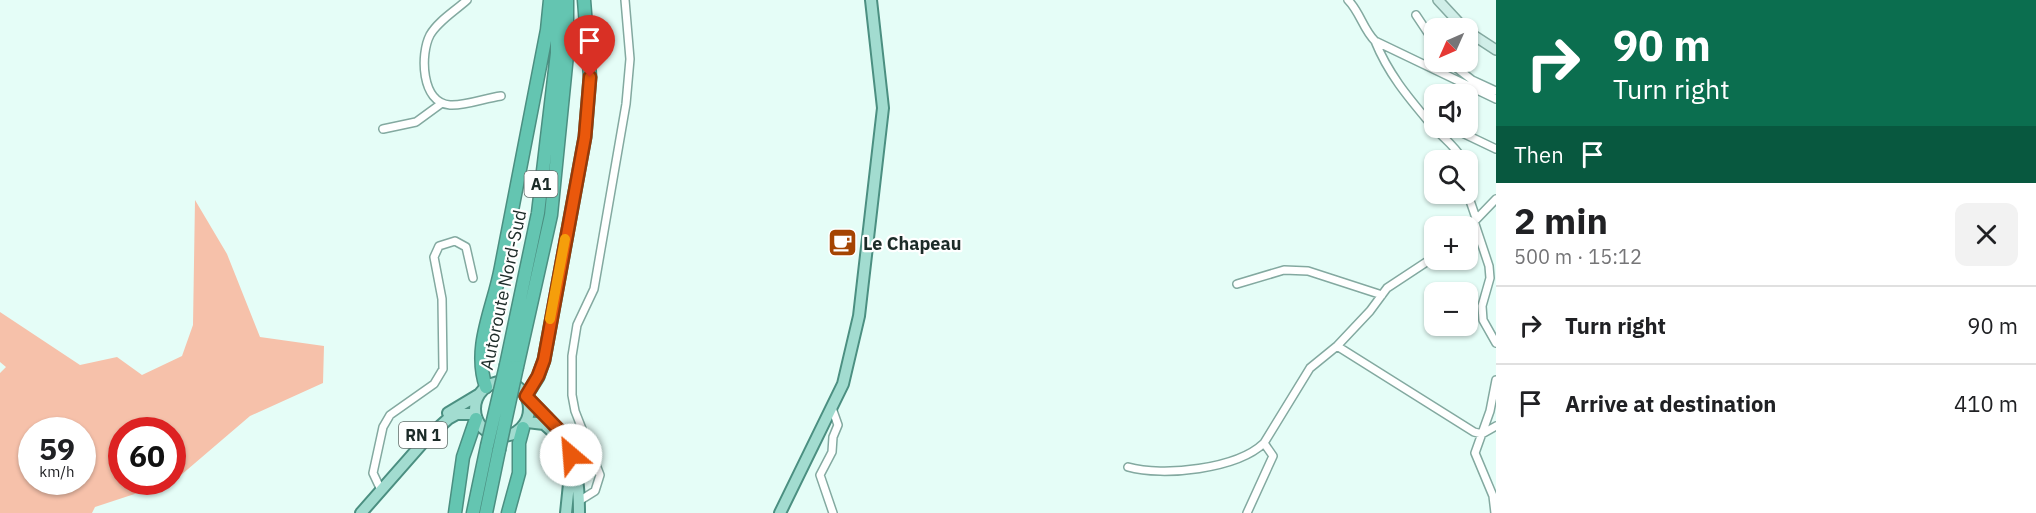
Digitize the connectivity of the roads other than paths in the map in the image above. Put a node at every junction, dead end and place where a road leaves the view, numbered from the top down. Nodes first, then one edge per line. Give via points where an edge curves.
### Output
1 (467, 0) edge
2 (550, 0) edge
3 (557, 0) edge
4 (567, 0) edge
5 (584, 0) edge
6 (625, 0) edge
7 (871, 0) edge
8 (1348, 0) edge
9 (1438, 0) edge
10 (1416, 15) dead end
11 (1455, 18) edge
12 (1424, 27) edge
13 (1478, 37) edge
14 (1375, 41) junction
15 (1496, 50) edge
16 (1462, 72) edge
17 (1496, 92) edge
18 (501, 96) dead end
19 (1496, 99) edge
20 (442, 103) junction
21 (1423, 114) joint
22 (382, 129) dead end
23 (1473, 138) edge
24 (1496, 149) edge
25 (1456, 150) edge
26 (1496, 199) edge
27 (1478, 216) edge
28 (1478, 229) edge
29 (1424, 263) edge
30 (473, 278) dead end
31 (1237, 284) dead end
32 (1382, 294) junction
33 (1496, 343) edge
34 (1337, 346) junction
35 (511, 366) junction
36 (1496, 380) edge
37 (479, 394) junction
38 (527, 397) junction
39 (832, 408) junction
40 (476, 416) junction
41 (525, 425) junction
42 (1496, 426) edge
43 (1482, 434) junction
44 (1264, 443) junction
45 (493, 448) junction
46 (1128, 467) dead end
47 (381, 490) junction
48 (579, 501) junction
49 (361, 513) edge
50 (455, 513) edge
51 (473, 513) edge
52 (486, 513) edge
53 (508, 513) edge
54 (566, 513) edge
55 (579, 513) edge
56 (780, 513) edge
57 (832, 513) edge
58 (1247, 513) edge
59 (1496, 513) edge

1 - 20 street via 436,27 427,41 425,78
2 - 37 highway via 499,277 482,338
3 - 35 highway, Autoroute Nord-Sud / A1 via 557,53 538,213
4 - 35 highway, Autoroute Nord-Sud / A1 via 567,55 551,215
5 - 38 highway via 590,77 585,137 544,360
6 - 48 street via 630,59 626,104 594,289 577,325 572,356 575,411 600,475 595,490
7 - 39 main road via 883,108 859,316 851,361
8 - 14 street
9 - 11 main road
10 - 12 street
13 - 15 main road
14 - 19 street
14 - 21 street via 1398,87
16 - 17 street
18 - 20 street via 451,105
20 - 22 street via 416,122
21 - 25 street
23 - 24 street
26 - 27 street
28 - 33 street via 1490,278 1482,306 1483,320
29 - 32 street
30 - 47 street via 466,247 449,241 439,246 434,257 442,299 443,369 434,384 400,405 386,420 373,473
31 - 32 street via 1284,270 1308,270
32 - 34 street
34 - 43 street
34 - 44 street via 1310,368
35 - 45 highway, Autoroute Nord-Sud / A1, bridge
36 - 43 street
37 - 38 main road via 500,382 510,383
37 - 40 main road
37 - 47 main road, RN 1 via 449,411 425,432
38 - 41 main road via 530,410
38 - 48 main road via 565,438
39 - 56 main road
39 - 57 street via 838,425 832,452 820,475
40 - 41 main road via 485,431 499,437 514,434
40 - 47 main road, RN 1 via 457,414 448,419
40 - 50 highway via 462,457
41 - 53 highway via 519,443 519,472
41 - 54 main road via 548,427 563,450 570,474
42 - 43 street
43 - 59 street via 1475,453
44 - 46 street via 1220,466 1160,471
44 - 58 street via 1273,456
45 - 51 highway, Autoroute Nord-Sud / A1
45 - 52 highway, Autoroute Nord-Sud / A1
47 - 49 main road, RN 1
48 - 55 main road

